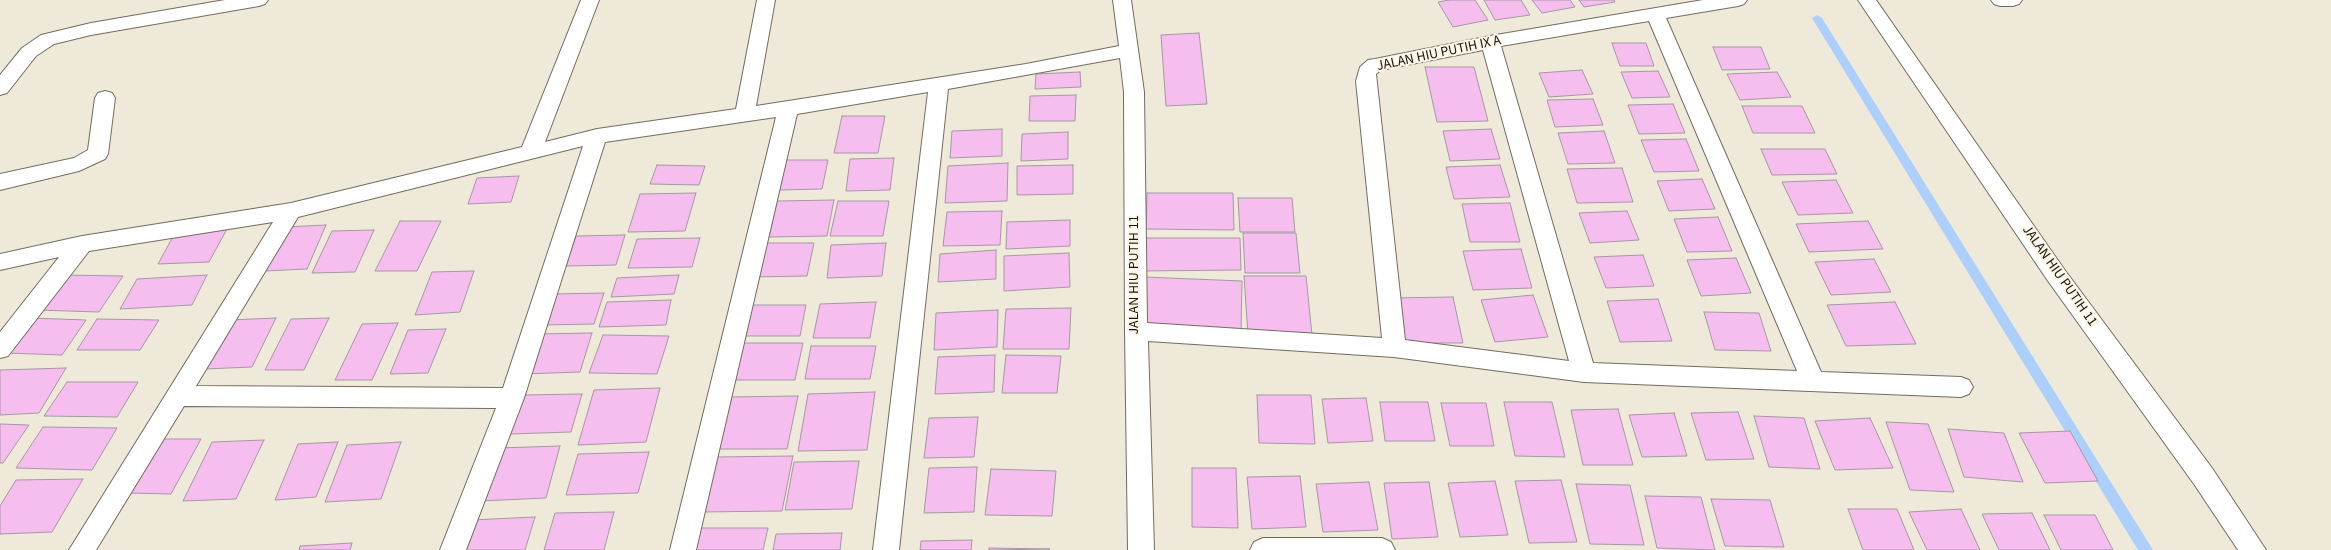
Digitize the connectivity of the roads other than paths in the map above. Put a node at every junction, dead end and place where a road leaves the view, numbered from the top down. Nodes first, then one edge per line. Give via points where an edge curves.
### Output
1 (259, 0) edge
2 (590, 0) edge
3 (766, 0) edge
4 (1122, 0) edge
5 (1738, 0) edge
6 (1868, 0) edge
7 (2000, 0) edge
8 (2013, 0) edge
9 (188, 6) edge
10 (1655, 13) junction
11 (1490, 42) junction
12 (1128, 50) junction
13 (939, 84) junction
14 (0, 88) edge
15 (106, 98) dead end
16 (788, 108) junction
17 (745, 115) junction
18 (597, 136) junction
19 (531, 151) junction
20 (0, 182) edge
21 (290, 211) junction
22 (82, 244) junction
23 (0, 262) edge
24 (1136, 331) junction
25 (1394, 348) junction
26 (0, 349) edge
27 (1584, 372) junction
28 (1813, 381) junction
29 (1961, 387) dead end
30 (177, 396) junction
31 (512, 398) junction
32 (82, 550) edge
33 (453, 550) edge
34 (683, 550) edge
35 (886, 550) edge
36 (1141, 550) edge
37 (1263, 550) edge
38 (1382, 550) edge
39 (2253, 550) edge

1 - 9 street
2 - 19 street
3 - 17 street
4 - 12 street, JALAN HIU PUTIH 11
5 - 10 street, JALAN HIU PUTIH IX A
6 - 39 street, JALAN HIU PUTIH 11 via 2056,275 2204,476
7 - 8 street
9 - 14 street via 48,39 29,52
10 - 11 street, JALAN HIU PUTIH IX A
10 - 28 street
11 - 25 street, JALAN HIU PUTIH IX A via 1375,65 1367,72
11 - 27 street
12 - 13 street
12 - 24 street, JALAN HIU PUTIH 11 via 1134,92
13 - 16 street
13 - 35 street
15 - 20 street via 98,154 79,164
16 - 17 street
16 - 34 street
17 - 18 street
18 - 19 street
18 - 31 street
19 - 21 street
21 - 22 street
21 - 30 street
22 - 23 street
22 - 26 street
24 - 25 street
24 - 36 street, JALAN HIU PUTIH 11
25 - 27 street
27 - 28 street
28 - 29 street
30 - 31 street
30 - 32 street
31 - 33 street
37 - 38 street

